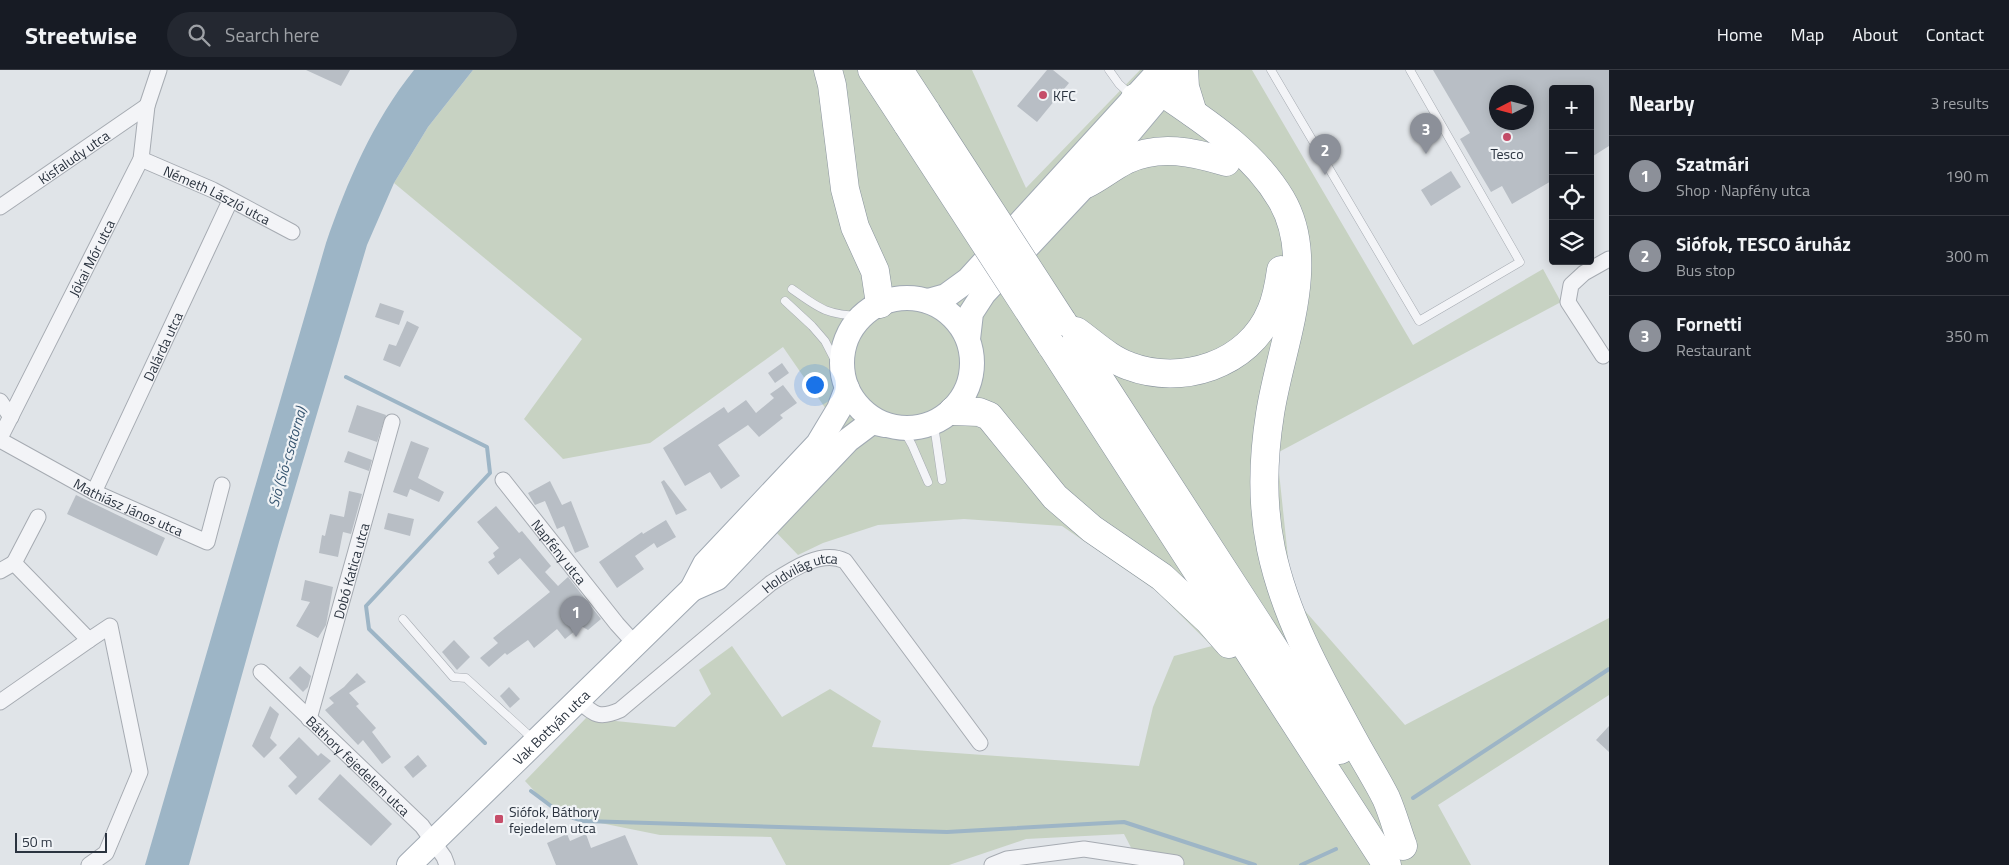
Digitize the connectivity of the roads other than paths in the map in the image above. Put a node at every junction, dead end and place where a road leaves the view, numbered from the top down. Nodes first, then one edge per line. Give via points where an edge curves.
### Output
1 (159, 70) edge
2 (828, 70) edge
3 (872, 70) edge
4 (899, 70) edge
5 (1110, 70) edge
6 (1183, 70) edge
7 (1271, 70) edge
8 (1410, 70) edge
9 (1148, 96) edge
10 (147, 106) junction
11 (1193, 113) junction
12 (917, 119) junction
13 (141, 159) junction
14 (1226, 162) junction
15 (1086, 184) junction
16 (230, 201) junction
17 (0, 207) edge
18 (292, 232) dead end
19 (1609, 259) edge
20 (792, 289) dead end
21 (785, 301) dead end
22 (928, 301) junction
23 (871, 310) junction
24 (1057, 333) junction
25 (968, 339) junction
26 (1603, 356) dead end
27 (845, 382) junction
28 (0, 401) edge
29 (945, 416) junction
30 (11, 417) junction
31 (392, 422) dead end
32 (894, 427) junction
33 (0, 439) edge
34 (503, 480) dead end
35 (942, 480) dead end
36 (928, 482) dead end
37 (222, 486) dead end
38 (94, 492) junction
39 (38, 517) dead end
40 (14, 563) junction
41 (0, 571) edge
42 (692, 589) junction
43 (403, 619) dead end
44 (89, 640) junction
45 (636, 645) junction
46 (260, 672) dead end
47 (579, 701) junction
48 (0, 702) edge
49 (1290, 715) junction
50 (309, 719) junction
51 (536, 742) junction
52 (980, 743) dead end
53 (433, 842) junction
54 (1402, 859) edge
55 (1176, 863) dead end
56 (89, 865) edge
57 (409, 865) edge
58 (447, 865) edge
59 (992, 865) edge

1 - 10 street, Jókai Mór utca
2 - 23 highway via 846,189 855,227 875,271
3 - 12 highway
4 - 12 highway
5 - 9 lane via 1119,84
6 - 9 main road
6 - 11 highway
7 - 8 lane via 1419,321 1520,262
9 - 11 highway
9 - 14 highway
9 - 15 main road
9 - 22 main road via 968,280 946,296
10 - 13 street, Jókai Mór utca
10 - 17 street, Kisfaludy utca
11 - 54 highway via 1236,145 1259,170 1282,201 1290,221 1297,249 1297,273 1270,413 1265,459 1270,547 1279,586 1299,635 1386,799
12 - 24 highway, bridge
13 - 16 street, Németh László utca via 213,190
13 - 30 street, Jókai Mór utca
14 - 15 highway via 1183,152 1161,151 1127,160
14 - 24 highway via 1253,185 1273,217 1281,241 1278,292 1271,312 1250,340 1221,363 1183,374 1164,374 1147,372
15 - 25 main road via 984,294 971,313
16 - 18 street, Németh László utca
16 - 38 street, Dalárda utca
19 - 26 street via 1584,273 1571,285 1568,302
20 - 23 lane via 828,313 842,315
21 - 27 lane via 825,341
22 - 23 main road via 896,299
22 - 25 main road via 948,312
23 - 27 main road via 849,333 842,354
24 - 49 highway
24 - 54 highway
25 - 29 main road via 971,377 964,395
27 - 32 main road via 856,404 869,416
27 - 42 main road, Vak Bottyán utca via 839,409 818,444 705,564
28 - 30 street
29 - 32 main road via 921,428
29 - 35 lane via 935,432
29 - 49 highway via 979,412 988,416 1055,497 1092,529 1162,577 1209,622
30 - 33 street, Jókai Mór utca
31 - 50 street, Dobó Katica utca
32 - 36 lane via 912,445
32 - 42 main road, Vak Bottyán utca via 872,422 848,440 717,578
33 - 38 street, Mathiász János utca
34 - 45 street, Napfény utca
37 - 38 street, Mathiász János utca via 207,542
39 - 40 street
40 - 41 street
40 - 44 street
42 - 45 main road, Vak Bottyán utca
43 - 51 lane via 453,677 466,678
44 - 48 street
44 - 56 street via 110,626 140,772 106,853
45 - 47 main road, Vak Bottyán utca
46 - 50 street, Báthory fejedelem utca
47 - 51 main road, Vak Bottyán utca
47 - 52 street, Holdvilág utca via 597,715 609,715 620,710 771,583 792,570 836,556 845,561
49 - 54 highway
50 - 53 street, Báthory fejedelem utca via 422,826
51 - 53 main road, Vak Bottyán utca
53 - 57 main road, Vak Bottyán utca
53 - 58 street, Báthory fejedelem utca
55 - 59 street via 1084,849 1007,859

